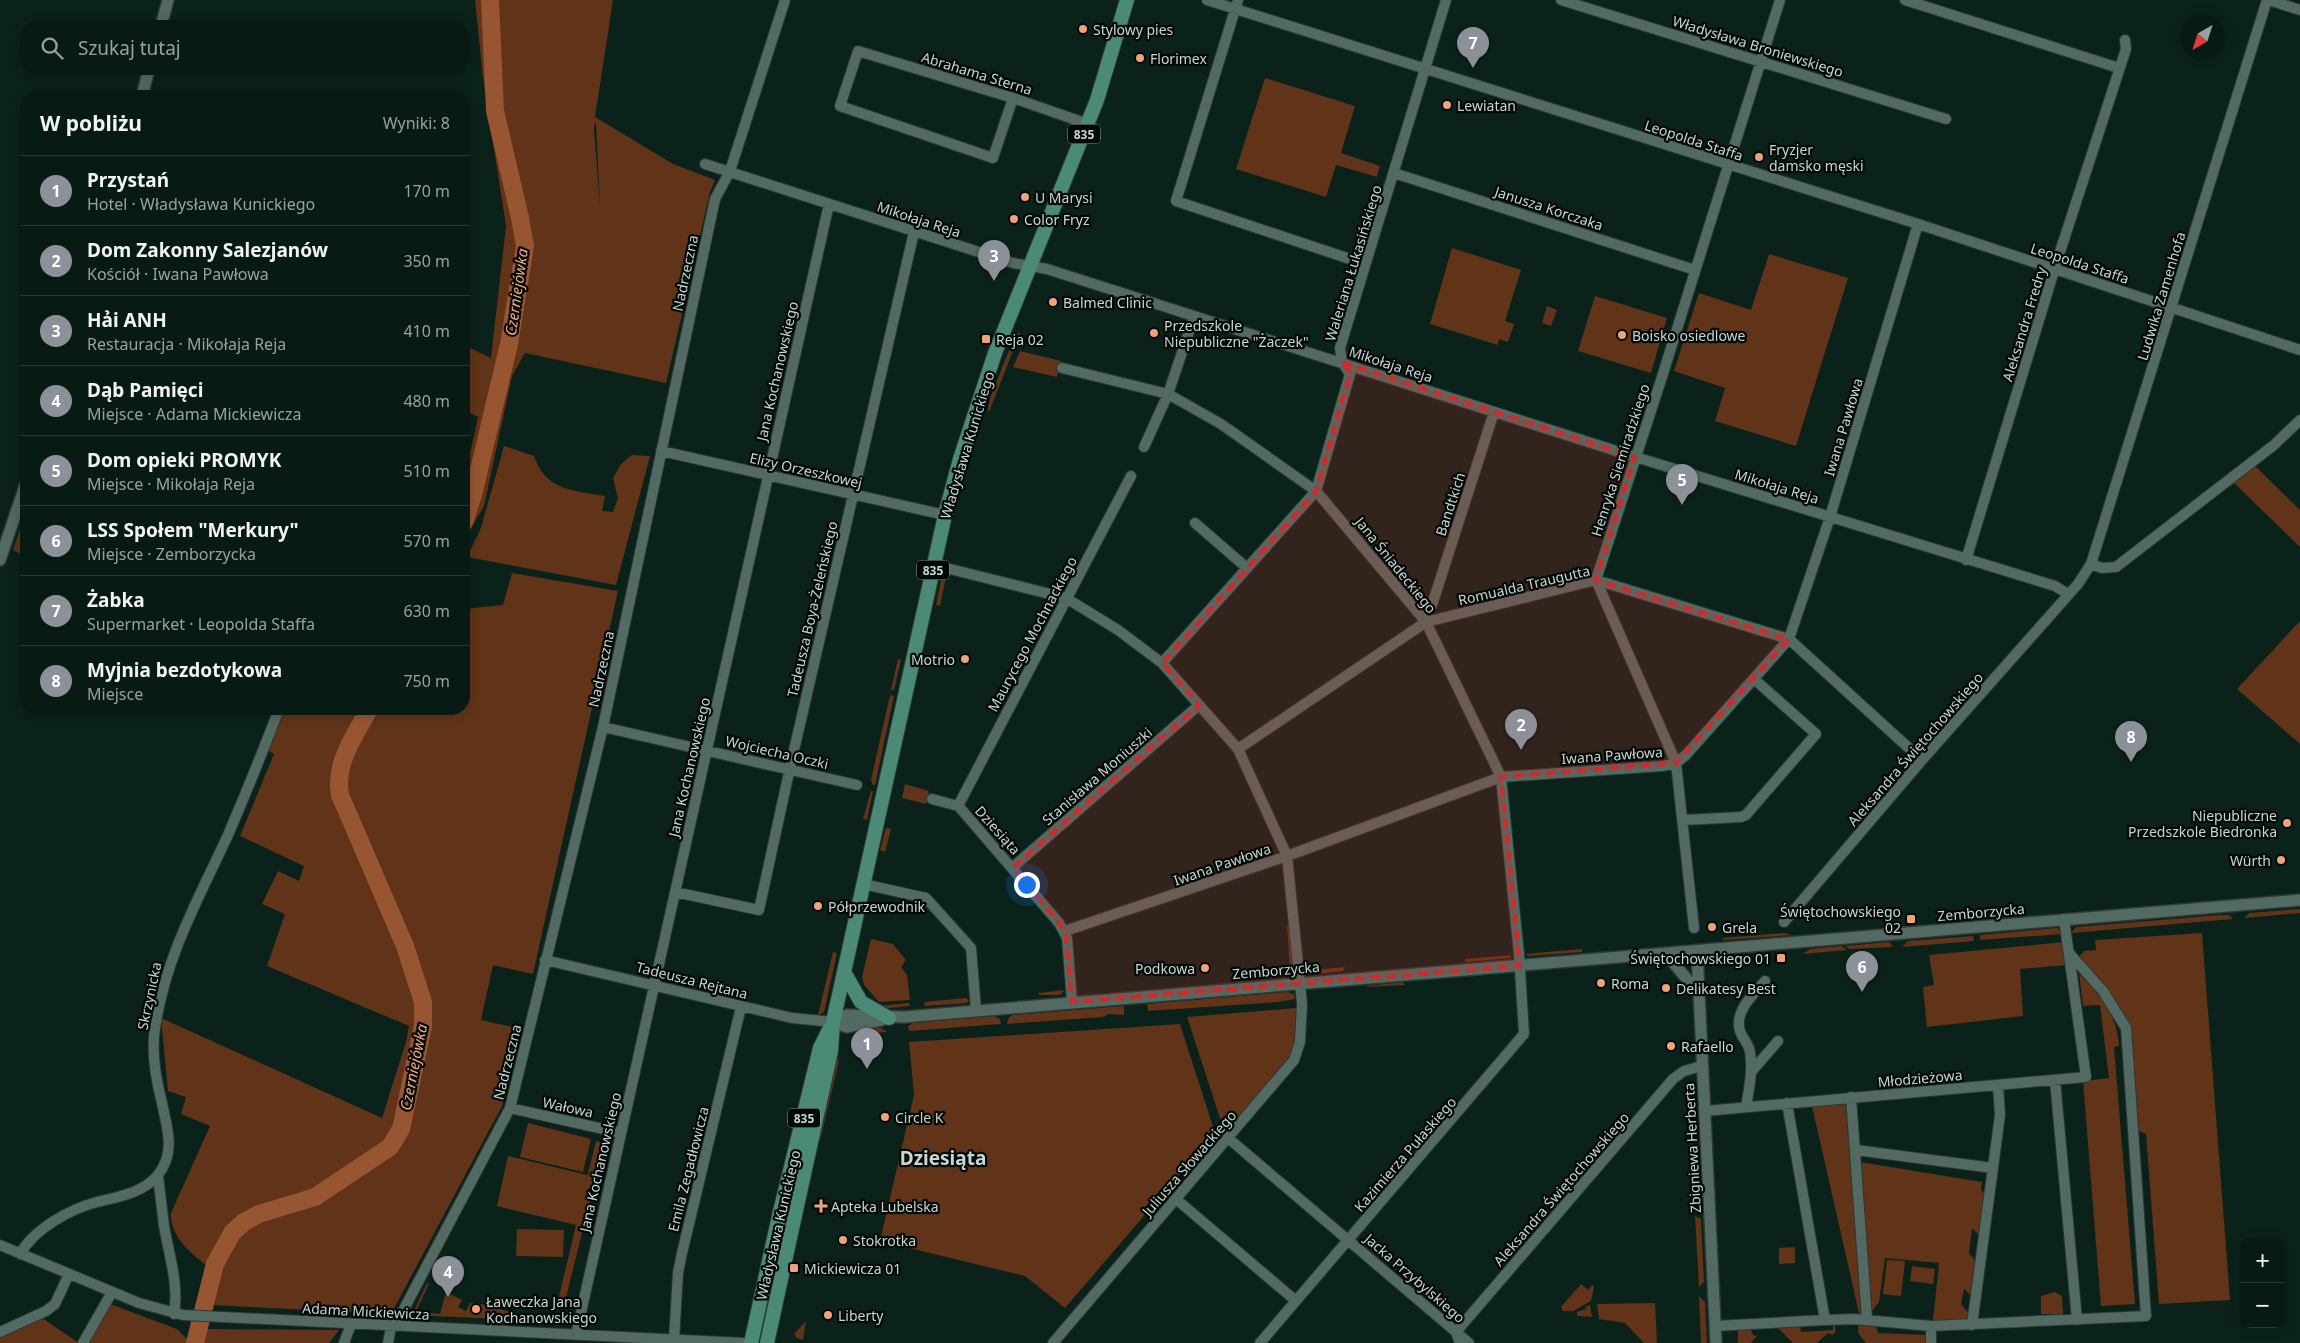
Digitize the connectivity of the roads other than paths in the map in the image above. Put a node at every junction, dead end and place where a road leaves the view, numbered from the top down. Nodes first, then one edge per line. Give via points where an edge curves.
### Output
1 (168, 0) edge
2 (785, 0) edge
3 (1127, 0) edge
4 (1207, 0) edge
5 (1446, 0) edge
6 (1561, 0) edge
7 (1780, 0) edge
8 (1905, 0) edge
9 (2268, 0) edge
10 (1237, 4) edge
11 (2300, 10) edge
12 (163, 20) edge
13 (2125, 40) dead end
14 (1761, 62) junction
15 (1424, 68) junction
16 (2119, 68) junction
17 (147, 75) edge
18 (144, 90) edge
19 (1013, 98) junction
20 (1946, 119) dead end
21 (1088, 124) junction
22 (705, 164) dead end
23 (1728, 165) junction
24 (730, 171) junction
25 (1394, 173) junction
26 (829, 204) junction
27 (1918, 224) junction
28 (914, 232) junction
29 (1365, 264) junction
30 (1032, 265) junction
31 (1695, 270) junction
32 (2055, 270) junction
33 (2172, 306) junction
34 (1194, 317) junction
35 (2300, 350) edge
36 (1342, 362) junction
37 (1062, 368) dead end
38 (1168, 394) junction
39 (1494, 412) junction
40 (2300, 420) edge
41 (1144, 447) dead end
42 (661, 451) junction
43 (1635, 457) junction
44 (767, 474) junction
45 (1131, 476) dead end
46 (1316, 490) junction
47 (853, 495) junction
48 (20, 501) edge
49 (945, 515) junction
50 (1830, 517) junction
51 (1195, 523) dead end
52 (0, 560) edge
53 (1966, 560) junction
54 (2092, 564) junction
55 (934, 565) junction
56 (1247, 568) junction
57 (1596, 580) junction
58 (2068, 594) junction
59 (1066, 598) junction
60 (1432, 605) dead end
61 (1426, 622) junction
62 (1789, 639) junction
63 (1162, 663) junction
64 (1754, 678) junction
65 (1199, 705) junction
66 (277, 715) edge
67 (603, 727) junction
68 (1238, 749) junction
69 (707, 750) junction
70 (1922, 760) junction
71 (1676, 763) junction
72 (789, 769) junction
73 (1501, 777) junction
74 (857, 785) dead end
75 (932, 800) dead end
76 (958, 806) junction
77 (1684, 820) junction
78 (1286, 856) junction
79 (1013, 868) junction
80 (864, 884) junction
81 (675, 892) junction
82 (2300, 900) edge
83 (2064, 920) junction
84 (1784, 922) dead end
85 (1694, 928) dead end
86 (1065, 932) junction
87 (1697, 951) junction
88 (2070, 953) junction
89 (1665, 954) junction
90 (546, 960) junction
91 (1520, 966) junction
92 (844, 972) junction
93 (1765, 981) dead end
94 (1300, 983) junction
95 (653, 985) junction
96 (1698, 992) junction
97 (1072, 1002) junction
98 (741, 1006) junction
99 (976, 1010) junction
100 (889, 1018) junction
101 (832, 1022) junction
102 (1778, 1041) dead end
103 (1702, 1066) junction
104 (1752, 1071) junction
105 (2055, 1080) junction
106 (1998, 1085) junction
107 (1851, 1098) junction
108 (1787, 1103) junction
109 (1746, 1107) junction
110 (510, 1108) junction
111 (1705, 1111) junction
112 (621, 1133) junction
113 (1228, 1138) junction
114 (1856, 1150) junction
115 (1992, 1168) junction
116 (158, 1176) junction
117 (1176, 1199) junction
118 (1349, 1239) junction
119 (0, 1245) edge
120 (20, 1254) junction
121 (69, 1274) junction
122 (112, 1292) junction
123 (1296, 1301) junction
124 (174, 1314) junction
125 (1868, 1319) junction
126 (1825, 1320) junction
127 (2077, 1320) junction
128 (351, 1324) junction
129 (1972, 1325) junction
130 (393, 1326) junction
131 (1715, 1326) junction
132 (1931, 1326) junction
133 (0, 1332) edge
134 (1456, 1332) junction
135 (568, 1337) edge
136 (674, 1340) junction
137 (643, 1341) edge
138 (1266, 1341) edge
139 (83, 1343) edge
140 (344, 1343) edge
141 (388, 1343) edge
142 (744, 1343) edge
143 (751, 1343) edge
144 (767, 1343) edge
145 (1053, 1343) edge
146 (1460, 1343) edge
147 (1469, 1343) edge
148 (1716, 1343) edge
149 (1931, 1343) edge

1 - 12 street
2 - 24 street, Nadrzeczna
3 - 21 main road, Władysława Kunickiego / 835
4 - 10 street, Leopolda Staffa
5 - 15 street, Waleriana Łukasińskiego
6 - 14 street, Władysława Broniewskiego
7 - 14 street, Henryka Siemiradzkiego
8 - 16 street
9 - 11 street
9 - 33 street, Ludwika Zamenhofa
10 - 15 street, Leopolda Staffa
10 - 29 street via 1176,201
13 - 16 street, Aleksandra Fredry via 2126,49
14 - 20 street, Władysława Broniewskiego
14 - 23 street, Henryka Siemiradzkiego
15 - 23 street, Leopolda Staffa
15 - 25 street, Waleriana Łukasińskiego
16 - 32 street, Aleksandra Fredry
17 - 18 street
19 - 19 street, Abrahama Sterna via 993,158 840,106 858,51
19 - 21 street, Abrahama Sterna
21 - 30 main road, Władysława Kunickiego / 835
22 - 24 street, Mikołaja Reja
23 - 27 street, Leopolda Staffa
23 - 31 street, Henryka Siemiradzkiego
24 - 26 street, Mikołaja Reja
24 - 42 street, Nadrzeczna via 715,199
25 - 29 street, Waleriana Łukasińskiego
25 - 31 street, Janusza Korczaka
26 - 28 street, Mikołaja Reja
26 - 44 street, Jana Kochanowskiego
27 - 32 street, Leopolda Staffa
27 - 50 street, Iwana Pawłowa
28 - 30 street, Mikołaja Reja via 1013,263
28 - 47 street, Tadeusza Boya-Żeleńskiego
29 - 36 street, Waleriana Łukasińskiego via 1340,348
30 - 34 street, Mikołaja Reja
30 - 49 main road, Władysława Kunickiego / 835 via 979,398
31 - 43 street, Henryka Siemiradzkiego
32 - 33 street, Leopolda Staffa
32 - 53 street, Aleksandra Fredry
33 - 35 street, Leopolda Staffa
33 - 54 street, Ludwika Zamenhofa
34 - 36 street, Mikołaja Reja
34 - 38 street
36 - 39 street, Mikołaja Reja
36 - 46 street, Waleriana Łukasińskiego via 1350,374
37 - 38 street, Jana Śniadeckiego
38 - 41 street
38 - 46 street, Jana Śniadeckiego via 1221,424
39 - 43 street, Mikołaja Reja
39 - 60 street, Bandtkich
40 - 54 street via 2274,445 2116,567 2102,568
42 - 44 street, Elizy Orzeszkowej
42 - 67 street, Nadrzeczna
43 - 50 street, Mikołaja Reja
43 - 57 street, Henryka Siemiradzkiego
44 - 47 street, Elizy Orzeszkowej
44 - 69 street, Jana Kochanowskiego
45 - 59 street, Maurycego Mochnackiego
46 - 56 street, Waleriana Łukasińskiego
46 - 61 street, Jana Śniadeckiego
47 - 49 street, Elizy Orzeszkowej
47 - 72 street, Tadeusza Boya-Żeleńskiego
48 - 52 street
49 - 55 main road, Władysława Kunickiego / 835
50 - 53 street, Mikołaja Reja
50 - 62 street, Iwana Pawłowa
51 - 56 street
53 - 58 street, Mikołaja Reja via 2055,586
54 - 58 street, Ludwika Zamenhofa
55 - 59 street, Juliusza Słowackiego
55 - 80 main road, Władysława Kunickiego / 835
56 - 63 street, Waleriana Łukasińskiego
57 - 61 street, Romualda Traugutta
57 - 62 street, Romualda Traugutta
57 - 71 street
58 - 70 street, Aleksandra Świętochowskiego
59 - 63 street, Juliusza Słowackiego via 1118,630
59 - 76 street, Maurycego Mochnackiego
61 - 68 street, Romualda Traugutta
61 - 73 street, Jana Śniadeckiego
62 - 64 street, Iwana Pawłowa
62 - 70 street, Romualda Traugutta
63 - 65 street, Juliusza Słowackiego
64 - 71 street, Iwana Pawłowa
64 - 77 street via 1816,734 1746,815
65 - 68 street, Juliusza Słowackiego
65 - 79 street, Stanisława Moniuszki
66 - 116 street, Skrzynicka via 245,795 170,960 153,1046 170,1147
67 - 69 street, Wojciecha Oczki
67 - 90 street, Nadrzeczna
68 - 78 street, Juliusza Słowackiego
69 - 72 street, Wojciecha Oczki
69 - 81 street, Jana Kochanowskiego
70 - 84 street, Aleksandra Świętochowskiego
71 - 73 street, Iwana Pawłowa
71 - 77 street
72 - 74 street, Wojciecha Oczki
72 - 81 street, Tadeusza Boya-Żeleńskiego via 759,910
73 - 78 street, Iwana Pawłowa
73 - 91 street, Jana Śniadeckiego
75 - 76 street, Dziesiąta
76 - 79 street, Dziesiąta
77 - 85 street
78 - 86 street, Iwana Pawłowa
78 - 94 street, Juliusza Słowackiego
79 - 86 street, Dziesiąta
80 - 92 main road, Władysława Kunickiego / 835
80 - 99 street via 926,898 971,948
81 - 95 street, Jana Kochanowskiego
82 - 83 street, Zemborzycka
83 - 87 street, Zemborzycka
83 - 88 street, Młodzieżowa
86 - 97 street
87 - 89 street, Zemborzycka
87 - 96 street, Zbigniewa Herberta
88 - 105 street, Młodzieżowa via 2086,1077
88 - 127 street via 2103,992 2126,1028 2146,1316
89 - 91 street, Zemborzycka
89 - 96 street
90 - 95 street, Tadeusza Rejtana
90 - 110 street, Nadrzeczna
91 - 94 street, Zemborzycka
91 - 118 street, Kazimierza Pułaskiego via 1525,1029 1522,1038
92 - 100 main road via 861,1002
92 - 101 main road, Władysława Kunickiego / 835
93 - 104 street via 1742,1008 1738,1021 1750,1049
94 - 97 street, Zemborzycka
94 - 113 street, Juliusza Słowackiego via 1300,1042 1294,1060
95 - 98 street, Tadeusza Rejtana
95 - 112 street, Jana Kochanowskiego
96 - 103 street, Zbigniewa Herberta
97 - 99 street, Zemborzycka
98 - 101 street, Tadeusza Rejtana
98 - 136 street, Emila Zegadłowicza via 682,1253
99 - 100 street, Zemborzycka
100 - 101 street, Zemborzycka via 847,1015
101 - 143 main road, Władysława Kunickiego / 835 via 820,1048
101 - 144 main road, Władysława Kunickiego / 835 via 831,1051
102 - 104 street
103 - 111 street, Zbigniewa Herberta
103 - 134 street, Aleksandra Świętochowskiego via 1684,1071 1673,1079
104 - 109 street
105 - 106 street, Młodzieżowa
105 - 127 street
106 - 107 street, Młodzieżowa
106 - 115 street via 2000,1114
107 - 108 street, Młodzieżowa
107 - 114 street
108 - 109 street, Młodzieżowa
108 - 126 street
109 - 111 street, Młodzieżowa
110 - 112 street, Wałowa
110 - 130 street, Nadrzeczna
111 - 131 street, Zbigniewa Herberta
112 - 135 street, Jana Kochanowskiego
113 - 117 street, Juliusza Słowackiego
113 - 118 street, Jacka Przybylskiego
114 - 115 street
114 - 125 street
115 - 129 street
116 - 120 street via 134,1192 95,1202 68,1214 34,1236
116 - 124 street via 164,1227 173,1264
117 - 123 street
117 - 145 street, Juliusza Słowackiego
118 - 123 street, Kazimierza Pułaskiego
118 - 134 street, Jacka Przybylskiego
119 - 120 street, Adama Mickiewicza
120 - 121 street, Adama Mickiewicza
121 - 122 street, Adama Mickiewicza
121 - 133 street via 55,1304
122 - 124 street, Adama Mickiewicza
122 - 139 street
123 - 138 street, Kazimierza Pułaskiego
124 - 128 street, Adama Mickiewicza
125 - 126 street
125 - 132 street
126 - 131 street
127 - 129 street
128 - 130 street, Adama Mickiewicza
128 - 140 street
129 - 132 street
130 - 135 street, Adama Mickiewicza
130 - 141 street, Nadrzeczna
131 - 148 street, Zbigniewa Herberta
132 - 149 street
134 - 146 street
134 - 147 street, Jacka Przybylskiego
135 - 137 street, Adama Mickiewicza
136 - 137 street, Adama Mickiewicza
136 - 142 street, Adama Mickiewicza

